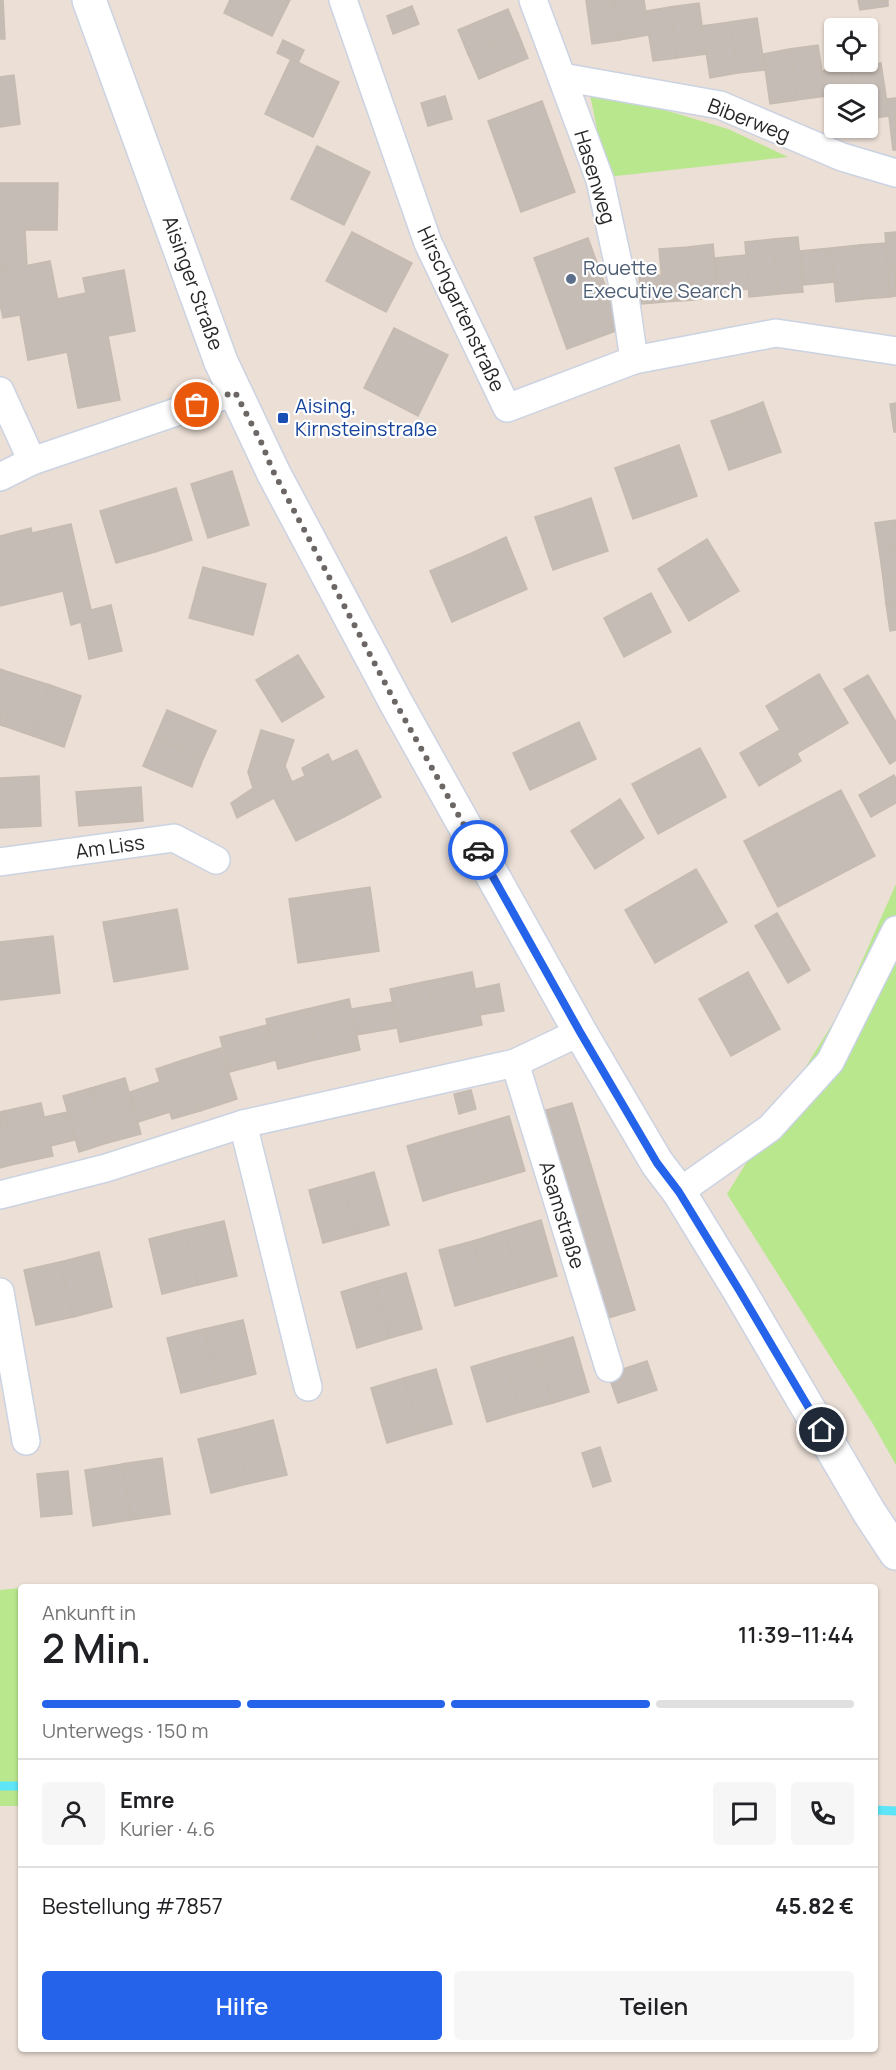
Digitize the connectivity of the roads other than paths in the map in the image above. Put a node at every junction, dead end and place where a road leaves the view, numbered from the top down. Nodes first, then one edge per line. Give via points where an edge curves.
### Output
1 (89, 0) edge
2 (343, 0) edge
3 (532, 0) edge
4 (562, 77) junction
5 (896, 173) edge
6 (896, 351) edge
7 (634, 360) junction
8 (0, 391) edge
9 (235, 392) junction
10 (32, 461) junction
11 (0, 477) edge
12 (216, 860) dead end
13 (0, 862) edge
14 (896, 930) edge
15 (580, 1032) junction
16 (515, 1063) junction
17 (243, 1124) junction
18 (679, 1192) junction
19 (0, 1195) edge
20 (0, 1292) edge
21 (609, 1368) dead end
22 (308, 1387) dead end
23 (26, 1441) dead end
24 (896, 1554) edge

1 - 9 main road, Aisinger Straße
2 - 7 street, Hirschgartenstraße via 428,243 507,408
3 - 4 street, Hasenweg
4 - 5 street, Biberweg via 720,105 842,158
4 - 7 street, Hasenweg via 600,180 624,290
6 - 7 street, Hirschgartenstraße via 776,333
8 - 10 street
9 - 10 street
9 - 15 main road, Aisinger Straße via 395,702
10 - 11 street
12 - 13 street, Am Liss via 174,838
14 - 18 street via 830,1062 770,1128
15 - 16 street
15 - 18 main road, Aisinger Straße via 657,1163
16 - 17 street
16 - 21 street, Asamstraße
17 - 19 street via 106,1168
17 - 22 street
18 - 24 main road, Aisinger Straße
20 - 23 street

